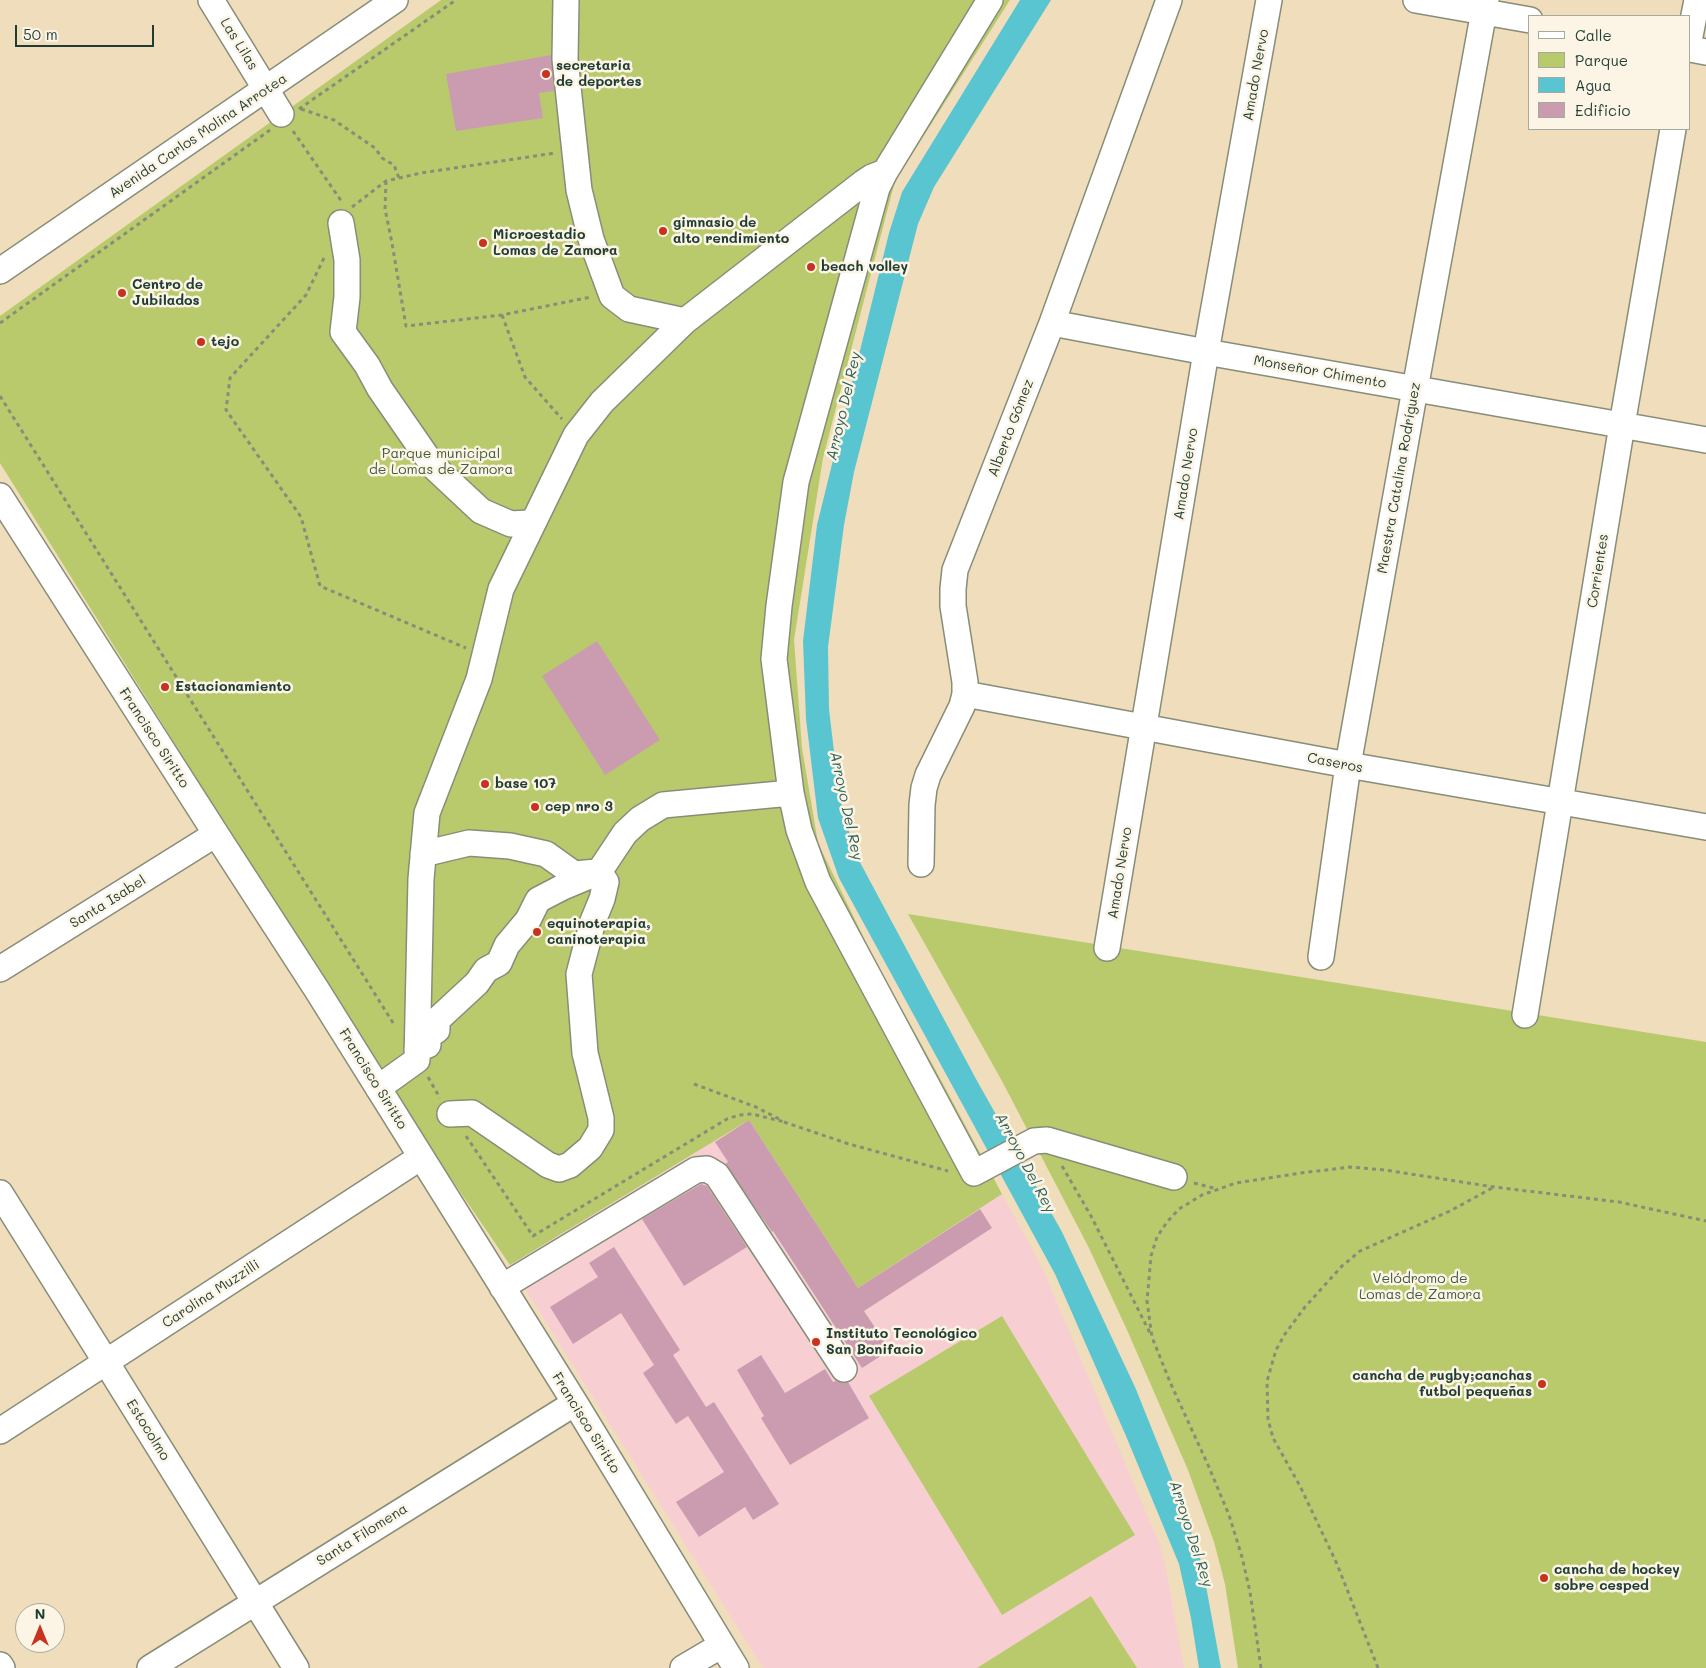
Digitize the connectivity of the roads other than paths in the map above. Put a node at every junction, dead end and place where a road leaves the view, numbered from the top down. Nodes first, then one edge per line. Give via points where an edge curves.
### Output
1 (211, 0) edge
2 (395, 0) edge
3 (566, 0) edge
4 (990, 0) edge
5 (1169, 0) edge
6 (1269, 0) edge
7 (1416, 0) edge
8 (1696, 0) edge
9 (1485, 6) edge
10 (1528, 19) edge
11 (1691, 30) edge
12 (1691, 49) edge
13 (1706, 52) edge
14 (267, 89) junction
15 (289, 114) road end
16 (1674, 130) edge
17 (885, 172) junction
18 (344, 217) road end
19 (0, 271) edge
20 (685, 321) junction
21 (1052, 323) junction
22 (1206, 352) junction
23 (1415, 389) junction
24 (1622, 425) junction
25 (1706, 440) edge
26 (0, 496) edge
27 (535, 518) junction
28 (6, 521) edge
29 (965, 694) junction
30 (1144, 726) junction
31 (1348, 765) junction
32 (790, 793) junction
33 (1560, 802) junction
34 (1706, 827) edge
35 (216, 834) junction
36 (423, 854) junction
37 (921, 864) dead end
38 (599, 872) junction
39 (1108, 948) dead end
40 (1321, 957) dead end
41 (0, 969) edge
42 (1525, 1015) dead end
43 (417, 1054) junction
44 (378, 1088) junction
45 (450, 1114) road end
46 (421, 1157) junction
47 (1174, 1177) dead end
48 (0, 1193) edge
49 (502, 1287) junction
50 (106, 1362) junction
51 (844, 1369) dead end
52 (575, 1404) junction
53 (0, 1431) edge
54 (254, 1602) junction
55 (722, 1645) junction
56 (150, 1668) edge
57 (296, 1668) edge
58 (683, 1668) edge
59 (736, 1668) edge

1 - 14 street, Las Lilas
2 - 14 street, Avenida Carlos Molina Arrotea
3 - 20 street via 565,59 579,190 591,239 612,296 629,309
4 - 17 street
5 - 21 street, Alberto Gómez
6 - 22 street, Amado Nervo
7 - 9 street
8 - 11 street
9 - 10 street
9 - 23 street, Maestra Catalina Rodríguez
12 - 13 street
14 - 15 street, Las Lilas
14 - 19 street, Avenida Carlos Molina Arrotea
16 - 24 street, Corrientes
17 - 20 street via 872,177
17 - 32 street via 869,214 792,503 774,659
18 - 27 street via 347,297 342,332 434,467 481,512 511,524
20 - 27 street via 602,402 576,435
21 - 22 street, Monseñor Chimento
21 - 29 street, Alberto Gómez via 955,570 954,606
22 - 23 street, Monseñor Chimento
22 - 30 street, Amado Nervo
23 - 24 street, Monseñor Chimento
23 - 31 street, Maestra Catalina Rodríguez
24 - 25 street, Monseñor Chimento
24 - 33 street, Corrientes
26 - 28 street, Francisco Siritto
27 - 36 street via 501,589 479,679 427,813
28 - 35 street, Francisco Siritto
29 - 30 street, Caseros
29 - 37 street, Alberto Gómez via 924,788
30 - 31 street, Caseros
30 - 39 street, Amado Nervo
31 - 33 street, Caseros
31 - 40 street, Maestra Catalina Rodríguez
32 - 38 street via 663,805 625,833
32 - 47 street via 818,882 978,1171 1040,1140
33 - 34 street, Caseros
33 - 42 street, Corrientes
35 - 41 street, Santa Isabel
35 - 44 street, Francisco Siritto
36 - 38 street via 469,843 510,846 546,854 574,874
36 - 43 street
38 - 43 street via 538,900 499,962 486,970 477,983 437,1020 437,1030 427,1037 428,1044
38 - 45 street via 606,882 580,974 584,1053 601,1118 601,1130 590,1148 570,1165 559,1169 548,1165 472,1113
43 - 44 street
44 - 46 street, Francisco Siritto
46 - 49 street, Francisco Siritto
46 - 50 street, Carolina Muzzilli
48 - 50 street, Estocolmo
49 - 51 street via 696,1170 707,1170 717,1175
49 - 52 street, Francisco Siritto
50 - 53 street, Carolina Muzzilli
50 - 54 street, Estocolmo
52 - 54 street, Santa Filomena
52 - 55 street, Francisco Siritto
54 - 56 street, Santa Filomena
54 - 57 street, Estocolmo
55 - 58 street
55 - 59 street, Francisco Siritto

